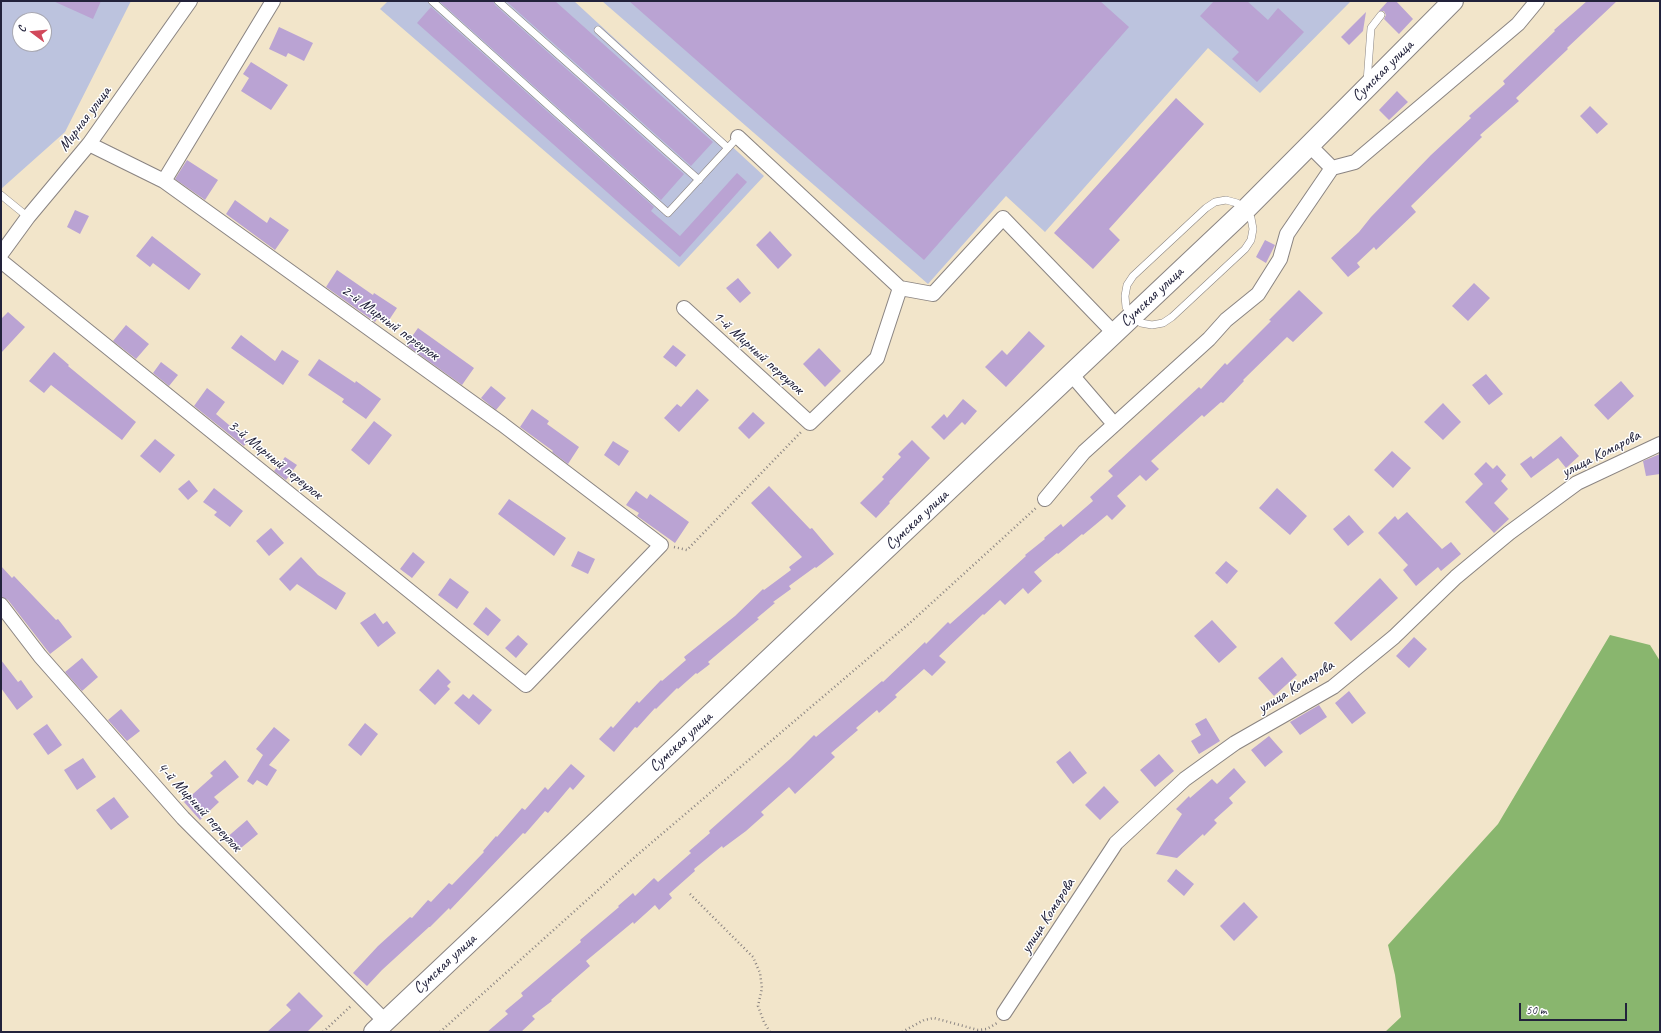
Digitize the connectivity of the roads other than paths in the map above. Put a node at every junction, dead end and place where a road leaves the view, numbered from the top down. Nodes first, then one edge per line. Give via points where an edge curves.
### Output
1 (190, 1) edge
2 (273, 1) edge
3 (432, 1) edge
4 (498, 1) edge
5 (1453, 1) edge
6 (1537, 1) edge
7 (1381, 15) dead end
8 (598, 30) dead end
9 (1366, 88) junction
10 (738, 137) joint
11 (89, 144) junction
12 (1309, 145) junction
13 (728, 148) junction
14 (1332, 168) junction
15 (699, 180) junction
16 (164, 181) junction
17 (1, 194) edge
18 (1246, 209) junction
19 (28, 217) junction
20 (1, 254) edge
21 (1, 261) edge
22 (900, 288) junction
23 (684, 308) dead end
24 (1132, 316) junction
25 (1114, 333) junction
26 (1071, 374) junction
27 (1114, 424) junction
28 (1660, 444) edge
29 (1045, 499) road end
30 (1, 605) edge
31 (526, 685) joint
32 (1004, 1013) road end
33 (380, 1026) edge

1 - 11 street, Мирная улица
2 - 16 street
3 - 15 lane via 668,213
4 - 15 lane
5 - 9 main road, Сумская улица
6 - 14 street via 1518,24 1355,162
7 - 9 lane via 1371,28
8 - 13 lane
9 - 12 main road, Сумская улица
10 - 13 lane
10 - 22 street
11 - 16 street, 2-й Мирный переулок
11 - 19 street, Мирная улица
12 - 14 street
12 - 18 main road, Сумская улица
13 - 15 lane
14 - 27 street via 1287,234 1280,259 1258,294 1226,320 1209,339
16 - 31 street, 2-й Мирный переулок via 502,424 661,546
17 - 19 lane
18 - 24 main road, Сумская улица
18 - 24 lane via 1226,200 1215,202 1206,208 1127,285 1126,307
18 - 24 lane via 1253,229 1251,240 1172,317 1163,323 1152,325 1141,323
19 - 20 street, Мирная улица
21 - 31 street, 3-й Мирный переулок
22 - 23 street, 1-й Мирный переулок via 877,358 810,423
22 - 25 street via 933,294 1003,218
24 - 25 main road, Сумская улица
25 - 26 main road, Сумская улица
26 - 27 street
26 - 33 main road, Сумская улица
27 - 29 street via 1084,452
28 - 32 street, улица Комарова via 1576,483 1456,577 1394,637 1333,687 1235,743 1185,778 1116,843
30 - 33 street, 4-й Мирный переулок via 40,656 183,818 361,996

